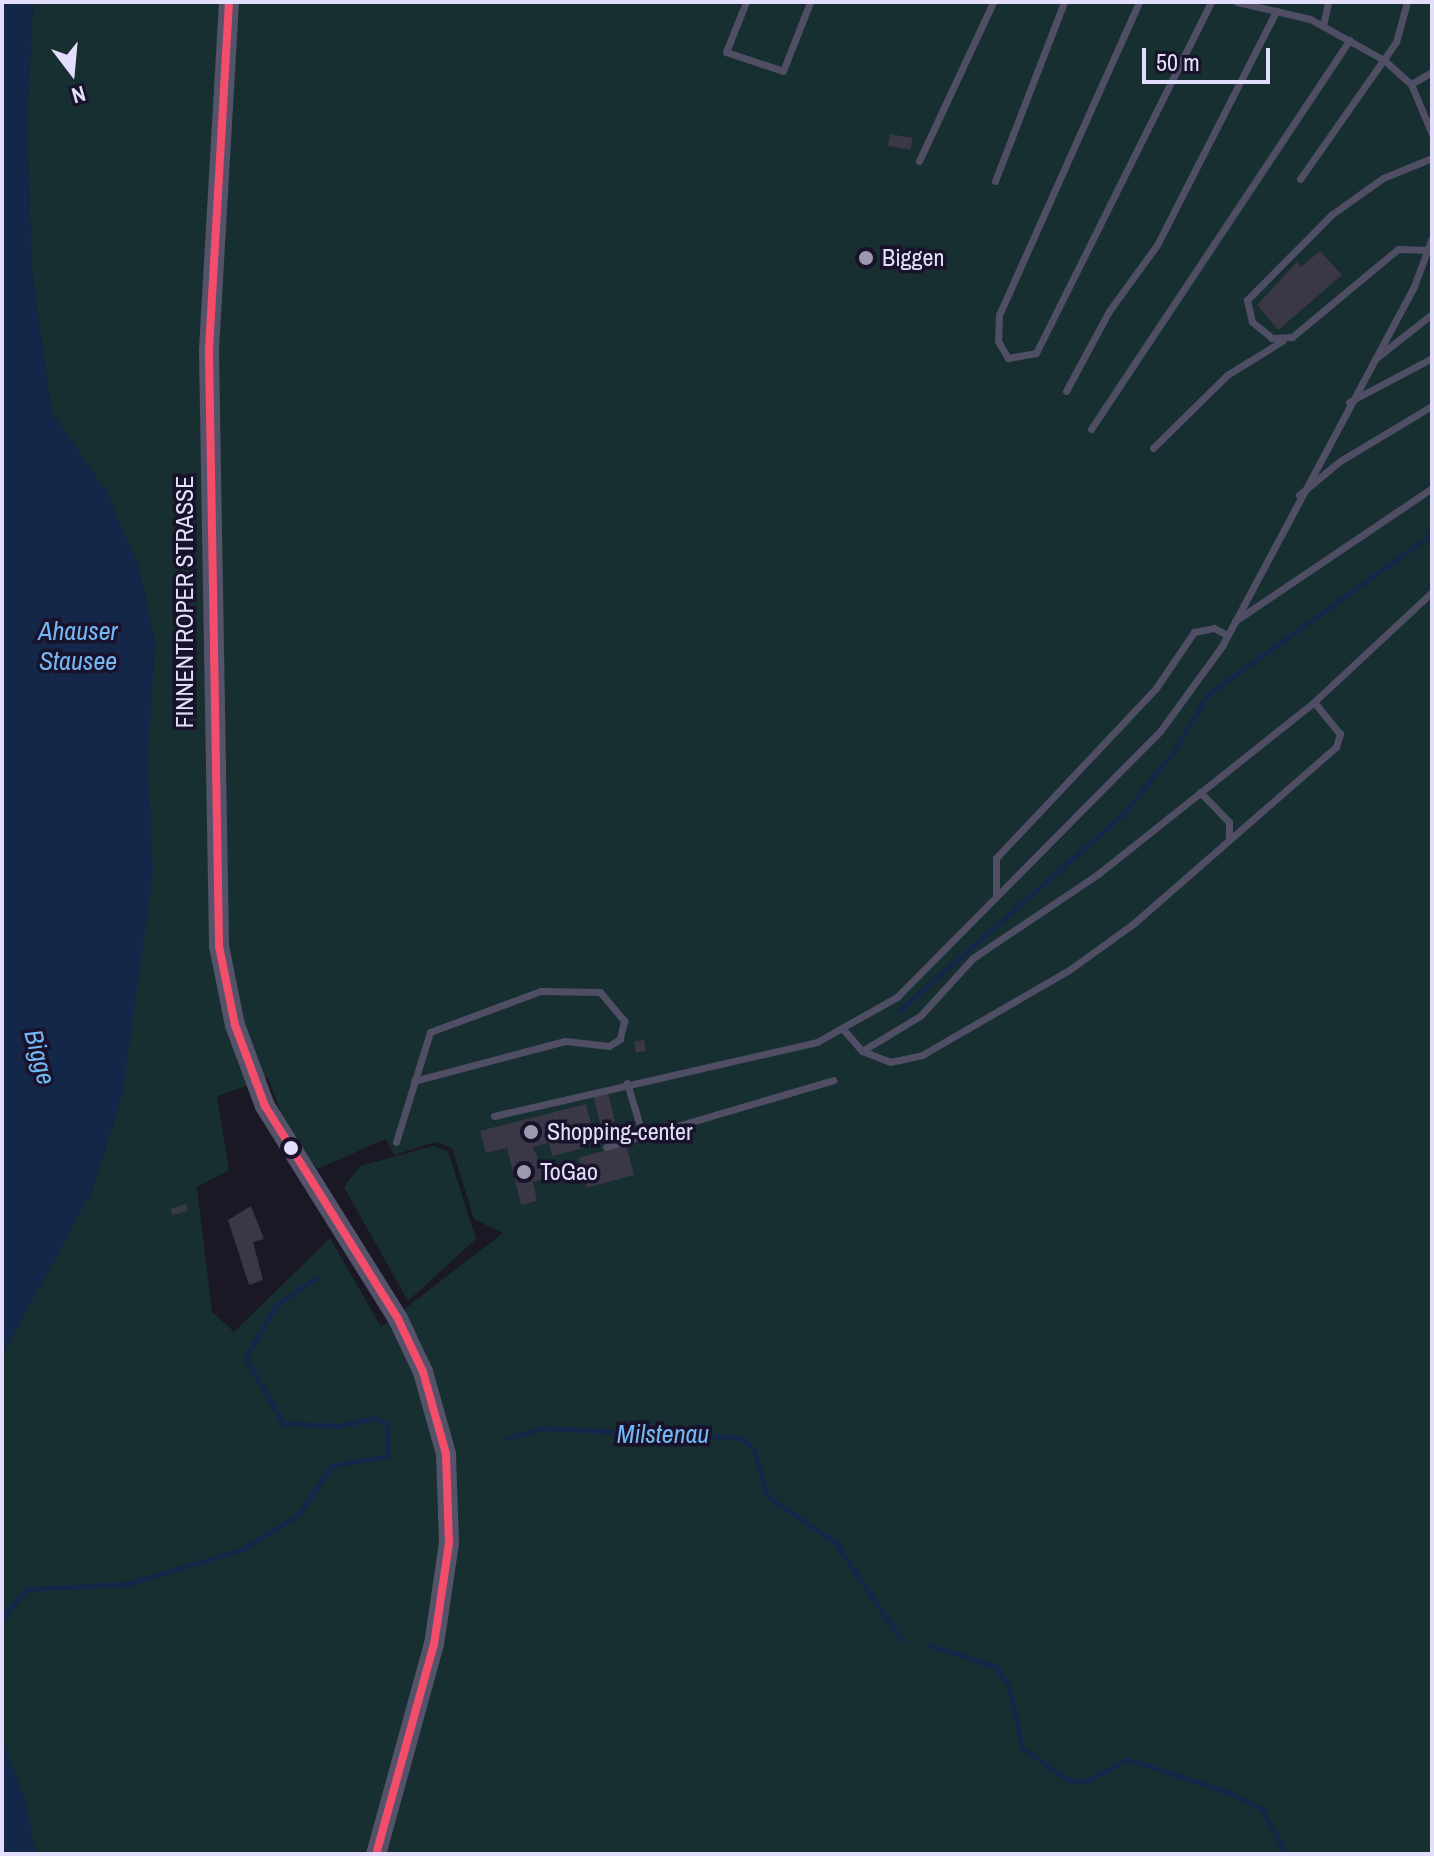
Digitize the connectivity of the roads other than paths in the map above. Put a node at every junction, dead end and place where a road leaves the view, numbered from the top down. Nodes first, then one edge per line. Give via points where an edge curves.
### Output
1 (229, 2) edge
2 (746, 2) edge
3 (810, 2) edge
4 (993, 2) edge
5 (1064, 2) edge
6 (1139, 2) edge
7 (1211, 2) edge
8 (1237, 2) edge
9 (1328, 2) edge
10 (1407, 2) edge
11 (1276, 11) junction
12 (1323, 26) junction
13 (1349, 40) junction
14 (1384, 60) junction
15 (1432, 72) edge
16 (1411, 84) junction
17 (1432, 134) edge
18 (1432, 158) edge
19 (919, 161) dead end
20 (1300, 179) dead end
21 (995, 181) dead end
22 (1432, 238) edge
23 (1428, 250) junction
24 (1432, 260) edge
25 (1422, 266) junction
26 (1432, 314) edge
27 (1282, 341) junction
28 (1432, 358) edge
29 (1370, 363) junction
30 (1066, 391) dead end
31 (1347, 403) junction
32 (1432, 406) edge
33 (1091, 429) dead end
34 (1153, 448) dead end
35 (1432, 488) edge
36 (1295, 499) junction
37 (1432, 592) edge
38 (1233, 623) junction
39 (1227, 635) junction
40 (1314, 702) junction
41 (1200, 792) junction
42 (1229, 840) junction
43 (996, 897) junction
44 (842, 1028) junction
45 (862, 1051) junction
46 (833, 1080) dead end
47 (414, 1081) junction
48 (627, 1083) junction
49 (494, 1116) dead end
50 (643, 1136) junction
51 (396, 1142) dead end
52 (606, 1147) dead end
53 (376, 1854) edge

1 - 53 main road, FINNENTROPER STRASSE via 209,353 215,913 239,1039 265,1106 398,1319 423,1372 446,1454 449,1543 434,1644
2 - 3 lane via 726,52 783,71
4 - 19 lane
5 - 21 lane
6 - 7 lane via 999,315 998,341 1008,358 1036,353 1047,334
8 - 11 lane
9 - 12 lane
10 - 14 lane
11 - 12 lane
11 - 30 lane via 1157,245 1109,311
12 - 13 lane
13 - 14 lane
13 - 33 lane
14 - 16 lane
14 - 20 lane
15 - 16 lane
16 - 17 lane
18 - 27 lane via 1383,178 1331,215 1247,300 1252,322
22 - 23 lane
23 - 25 lane
23 - 27 lane via 1398,249
24 - 25 lane
25 - 29 lane
26 - 29 lane
27 - 34 lane via 1227,375
28 - 31 lane
29 - 31 lane
31 - 36 lane
32 - 36 lane via 1340,461
35 - 38 lane
36 - 38 lane
37 - 40 lane
38 - 39 lane
39 - 43 lane via 1161,730
39 - 43 lane via 1194,632 1156,688 996,858
40 - 41 lane
40 - 42 lane via 1340,734 1336,747
41 - 42 lane via 1229,822
41 - 45 lane via 1070,895 973,958 920,1016
42 - 45 lane via 1069,970 922,1055 890,1062
43 - 44 lane via 897,997
44 - 45 lane
44 - 48 lane via 817,1042
46 - 50 lane
47 - 47 lane via 430,1032 541,991 600,992 624,1021 620,1039 609,1046 565,1041
47 - 51 lane
48 - 49 lane
48 - 50 lane
50 - 52 lane

